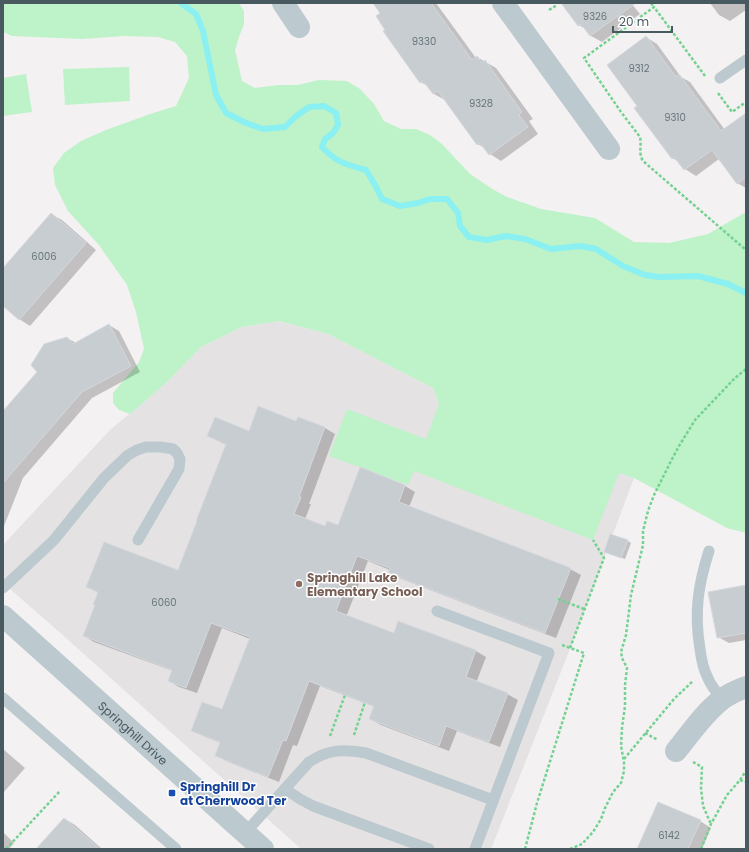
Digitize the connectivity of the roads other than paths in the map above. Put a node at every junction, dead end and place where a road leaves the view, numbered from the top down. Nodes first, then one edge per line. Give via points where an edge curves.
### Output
1 (283, 3) edge
2 (503, 3) edge
3 (299, 26) dead end
4 (746, 60) edge
5 (716, 82) road end
6 (609, 149) dead end
7 (138, 540) dead end
8 (709, 551) dead end
9 (3, 588) edge
10 (437, 611) dead end
11 (3, 616) edge
12 (746, 687) edge
13 (3, 698) edge
14 (722, 699) junction
15 (676, 752) dead end
16 (285, 789) junction
17 (493, 800) junction
18 (245, 833) junction
19 (176, 849) edge
20 (263, 849) edge
21 (429, 849) edge
22 (475, 849) edge

1 - 3 street
2 - 6 street
4 - 5 lane
7 - 9 lane via 179,469 180,459 173,449 146,447 128,455 104,478 54,540
8 - 14 lane via 697,600 697,634 706,675
10 - 17 lane via 549,652
11 - 18 street, Springhill Drive
12 - 14 street
13 - 19 lane
14 - 15 street
16 - 17 lane via 316,757 338,750 352,750
16 - 18 lane
16 - 21 lane via 313,806
17 - 22 lane
18 - 20 street, Springhill Drive

